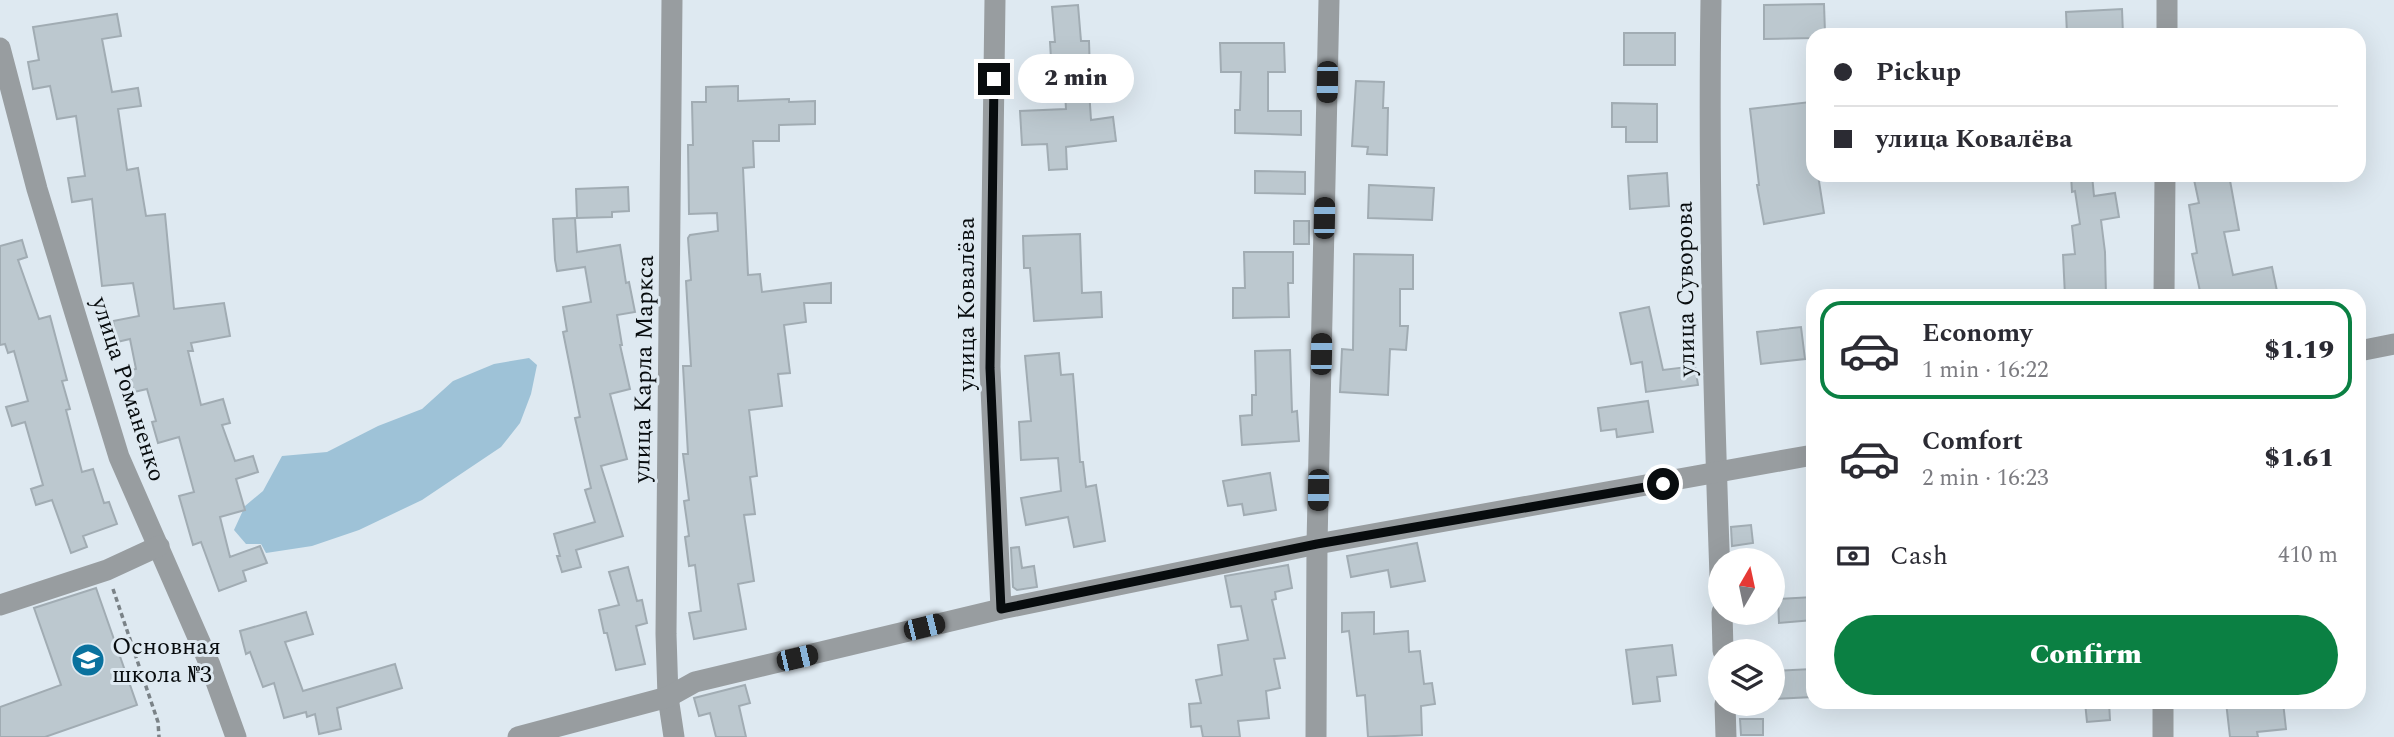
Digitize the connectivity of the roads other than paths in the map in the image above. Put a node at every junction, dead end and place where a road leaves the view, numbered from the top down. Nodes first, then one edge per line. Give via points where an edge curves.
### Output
1 (672, 0) edge
2 (995, 0) edge
3 (1329, 0) edge
4 (1711, 0) edge
5 (2167, 0) edge
6 (2167, 28) edge
7 (0, 48) edge
8 (2165, 182) edge
9 (2164, 289) edge
10 (2394, 344) edge
11 (2366, 350) edge
12 (1806, 456) edge
13 (1716, 474) junction
14 (1317, 544) junction
15 (159, 546) junction
16 (1719, 548) edge
17 (0, 605) edge
18 (1001, 609) junction
19 (668, 697) junction
20 (2163, 709) edge
21 (1725, 716) edge
22 (236, 737) edge
23 (518, 737) edge
24 (674, 737) edge
25 (1316, 737) edge
26 (1726, 737) edge
27 (2163, 737) edge

1 - 19 street, улица Карла Маркса
2 - 18 street, улица Ковалёва via 990,368
3 - 14 street
4 - 13 street, улица Суворова via 1711,342
5 - 6 street
7 - 15 street, улица Романенко via 37,189 119,457
8 - 9 street
10 - 11 street
12 - 13 street
13 - 14 street
13 - 16 street, улица Суворова
14 - 18 street
14 - 25 street
15 - 17 street via 107,570
15 - 22 street, улица Романенко
18 - 19 street via 695,682
19 - 23 street
19 - 24 street, улица Карла Маркса
20 - 27 street
21 - 26 street

